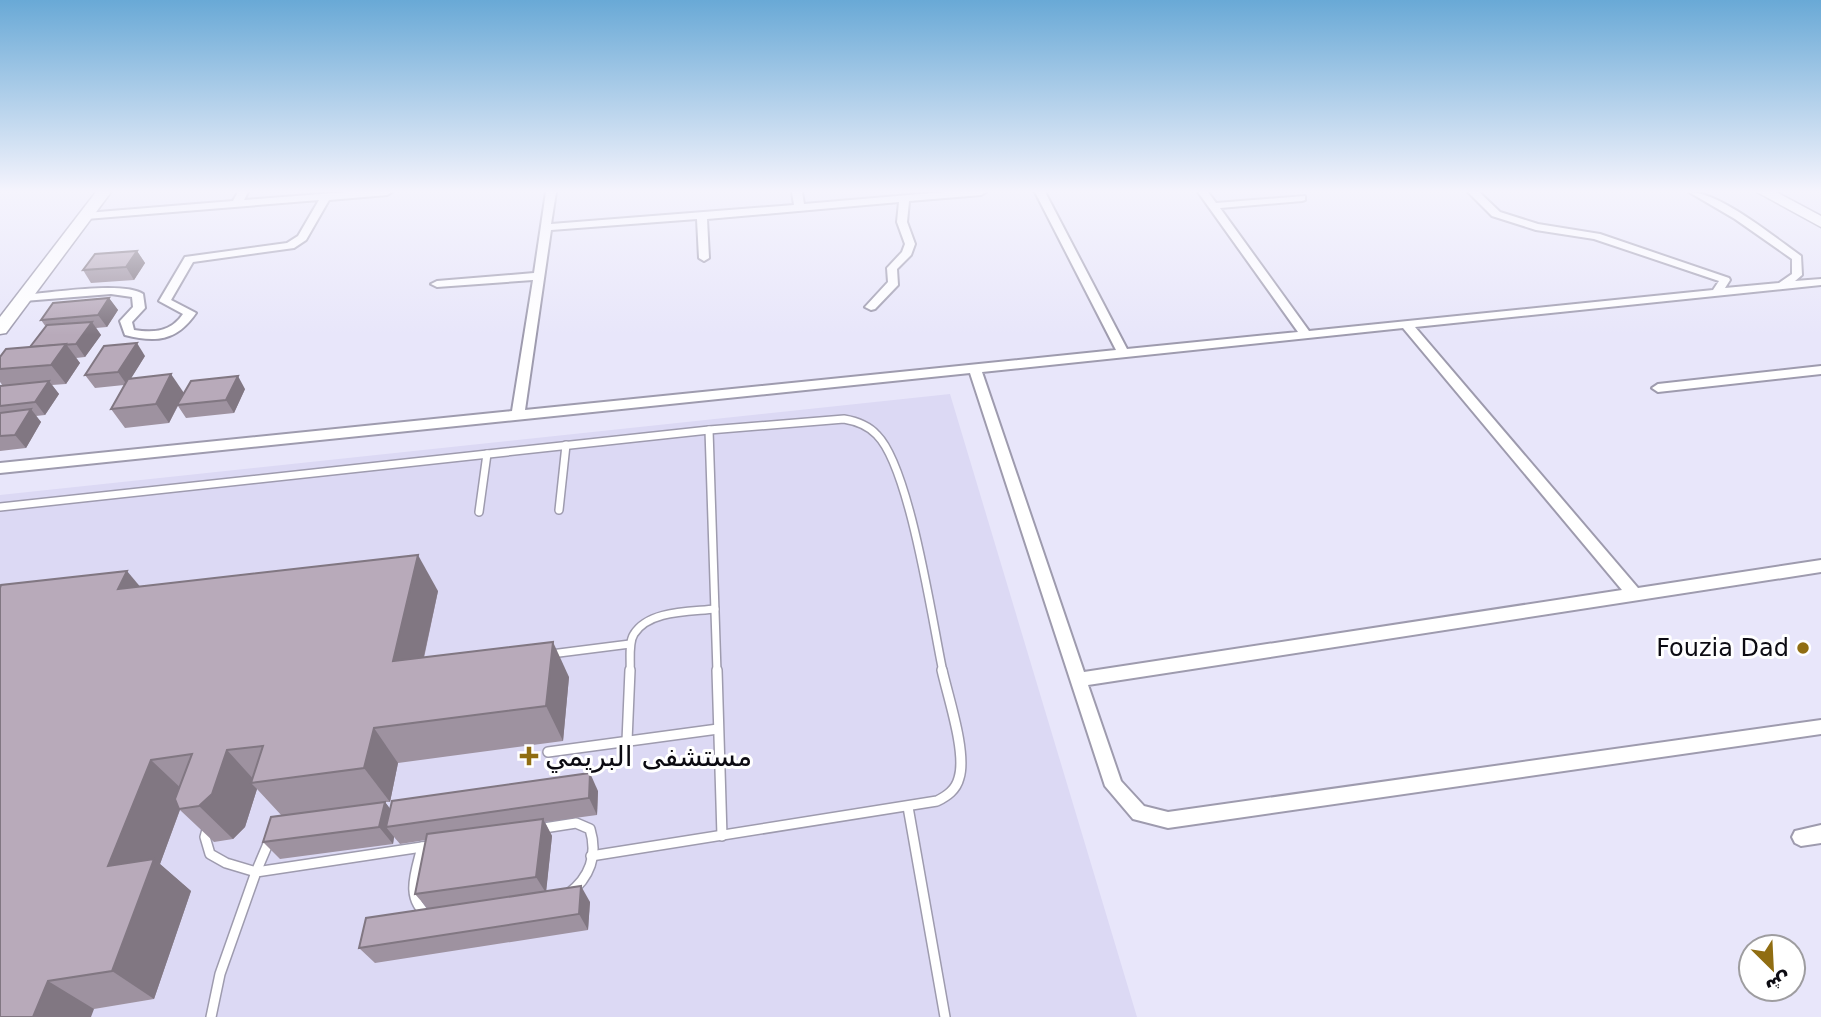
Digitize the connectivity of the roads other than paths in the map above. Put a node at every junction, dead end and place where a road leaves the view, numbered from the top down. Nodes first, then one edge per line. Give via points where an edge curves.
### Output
1 (68, 239) edge
2 (301, 239) edge
3 (545, 239) edge
4 (703, 239) edge
5 (907, 239) edge
6 (1064, 239) edge
7 (1237, 239) edge
8 (1605, 239) edge
9 (1771, 239) edge
10 (704, 258) dead end
11 (539, 276) junction
12 (1821, 283) edge
13 (437, 284) dead end
14 (1782, 286) junction
15 (1716, 293) junction
16 (24, 298) junction
17 (871, 306) dead end
18 (1406, 324) junction
19 (0, 329) edge
20 (1306, 335) junction
21 (1123, 353) junction
22 (975, 368) junction
23 (1821, 370) edge
24 (1658, 388) dead end
25 (518, 415) junction
26 (709, 430) junction
27 (566, 445) junction
28 (487, 454) junction
29 (0, 468) edge
30 (0, 507) edge
31 (559, 510) dead end
32 (479, 512) dead end
33 (1821, 566) edge
34 (1635, 595) junction
35 (715, 609) junction
36 (630, 644) junction
37 (535, 656) edge
38 (1080, 679) junction
39 (1821, 727) edge
40 (718, 729) junction
41 (627, 741) junction
42 (548, 752) dead end
43 (908, 807) junction
44 (216, 814) edge
45 (277, 824) edge
46 (1821, 834) edge
47 (722, 836) junction
48 (1801, 837) dead end
49 (422, 847) junction
50 (592, 856) junction
51 (256, 872) junction
52 (211, 1017) edge
53 (945, 1017) edge

1 - 16 street
2 - 16 street via 290,246 189,258 165,301 190,313 169,334 148,337 129,333 126,321 139,308 136,294 111,291
3 - 11 street
4 - 10 street
5 - 17 street via 907,253 892,268 894,283
6 - 21 street
7 - 20 street
8 - 15 street via 1725,279
9 - 14 street via 1797,258 1797,275
11 - 13 street
11 - 25 street
12 - 14 street
14 - 15 street
15 - 18 street
16 - 19 street
18 - 20 street
18 - 34 street
20 - 21 street
21 - 22 street
22 - 25 street
22 - 38 street
23 - 24 street
25 - 29 street
26 - 27 lane
26 - 35 lane
26 - 43 lane via 844,419 870,427 895,461 963,769 958,786 946,799
27 - 28 lane
27 - 31 lane
28 - 30 lane
28 - 32 lane
33 - 34 street
34 - 38 street
35 - 36 lane via 656,617 638,627
35 - 40 lane
36 - 37 lane
36 - 41 lane
38 - 39 street via 1114,786 1139,813 1168,820
40 - 41 lane
40 - 47 lane
41 - 42 lane
43 - 47 lane
43 - 53 lane
44 - 51 lane via 204,834 206,852
45 - 51 lane
46 - 48 street
47 - 50 lane
49 - 50 lane via 576,823 590,829
49 - 50 lane via 412,901 418,911 429,916 568,894 585,882
49 - 51 lane
51 - 52 lane via 220,974

